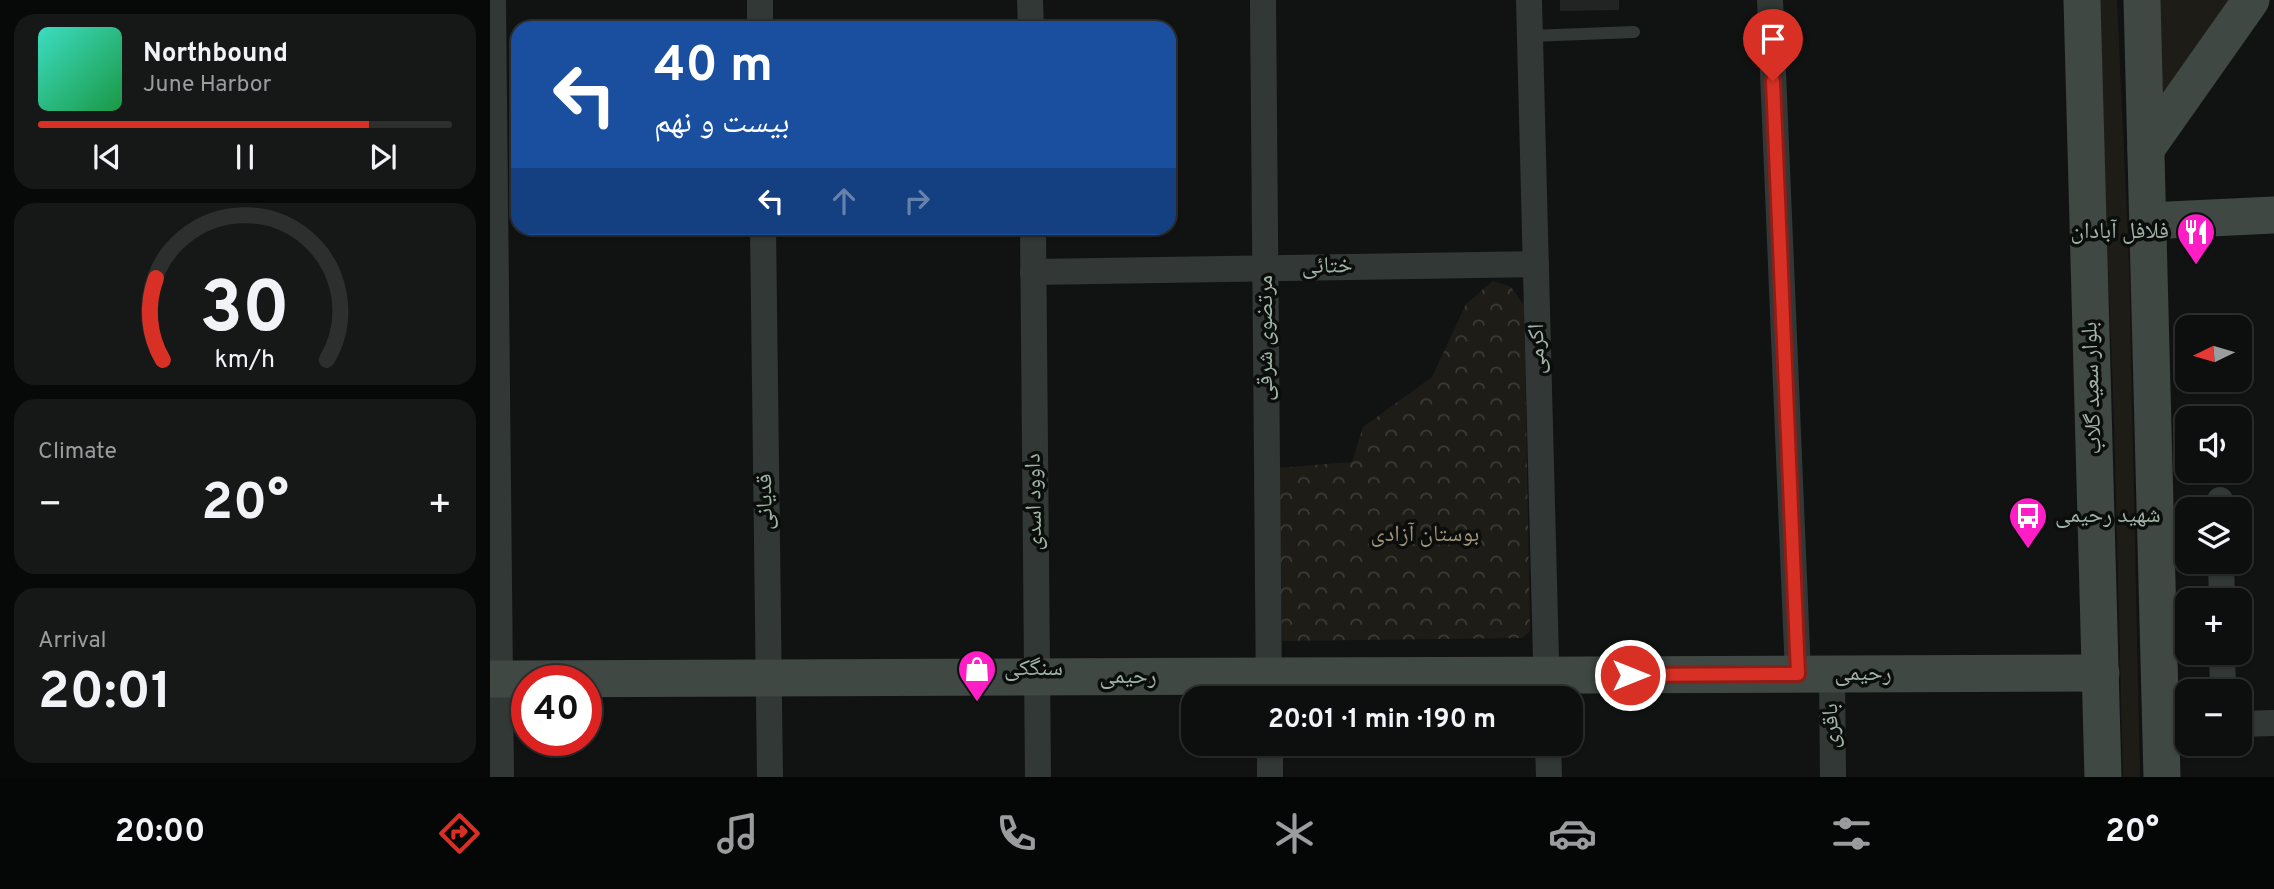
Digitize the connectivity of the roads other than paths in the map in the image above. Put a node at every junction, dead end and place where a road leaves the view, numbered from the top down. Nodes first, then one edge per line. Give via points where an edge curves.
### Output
1 (493, 0) edge
2 (760, 0) edge
3 (1030, 0) edge
4 (1263, 0) edge
5 (1529, 0) edge
6 (1770, 0) edge
7 (2082, 0) edge
8 (2142, 0) edge
9 (2251, 0) edge
10 (760, 21) edge
11 (1031, 21) edge
12 (1634, 32) dead end
13 (1530, 36) junction
14 (2146, 149) junction
15 (2274, 215) edge
16 (2148, 221) junction
17 (763, 235) edge
18 (1033, 235) edge
19 (1536, 264) junction
20 (1265, 268) junction
21 (1033, 272) junction
22 (2101, 673) junction
23 (1815, 674) junction
24 (1037, 677) junction
25 (769, 678) junction
26 (495, 679) edge
27 (1246, 686) edge
28 (1269, 686) edge
29 (1547, 686) edge
30 (1568, 686) edge
31 (2274, 723) edge
32 (2252, 724) edge
33 (2174, 725) edge
34 (1269, 756) edge
35 (1548, 756) edge
36 (501, 777) edge
37 (770, 777) edge
38 (1038, 777) edge
39 (1270, 777) edge
40 (1549, 777) edge
41 (1833, 777) edge
42 (2103, 777) edge
43 (2162, 777) edge

1 - 26 street
2 - 10 street
3 - 11 street
4 - 20 street, مرتضوی شرقی
5 - 13 street, اکرمی
6 - 23 street, باقری
7 - 22 main road, بلوار سعید گلاب
8 - 14 main road
9 - 14 main road
12 - 13 lane
13 - 19 street, اکرمی
14 - 16 main road
15 - 16 main road
16 - 33 main road
17 - 25 street, قدیانی
18 - 21 street, داوود اسدی
19 - 20 street, ختائی
19 - 29 street, اکرمی
20 - 21 street, ختائی
20 - 28 street, مرتضوی شرقی
21 - 24 street, داوود اسدی
22 - 23 main road, رحیمی
22 - 42 main road, بلوار سعید گلاب
23 - 30 main road, رحیمی
23 - 41 street, باقری
24 - 25 main road, رحیمی
24 - 27 main road, رحیمی
24 - 38 street, داوود اسدی
25 - 26 main road, رحیمی
25 - 37 street, قدیانی
26 - 36 street
31 - 32 street
33 - 43 main road
34 - 39 street
35 - 40 street

